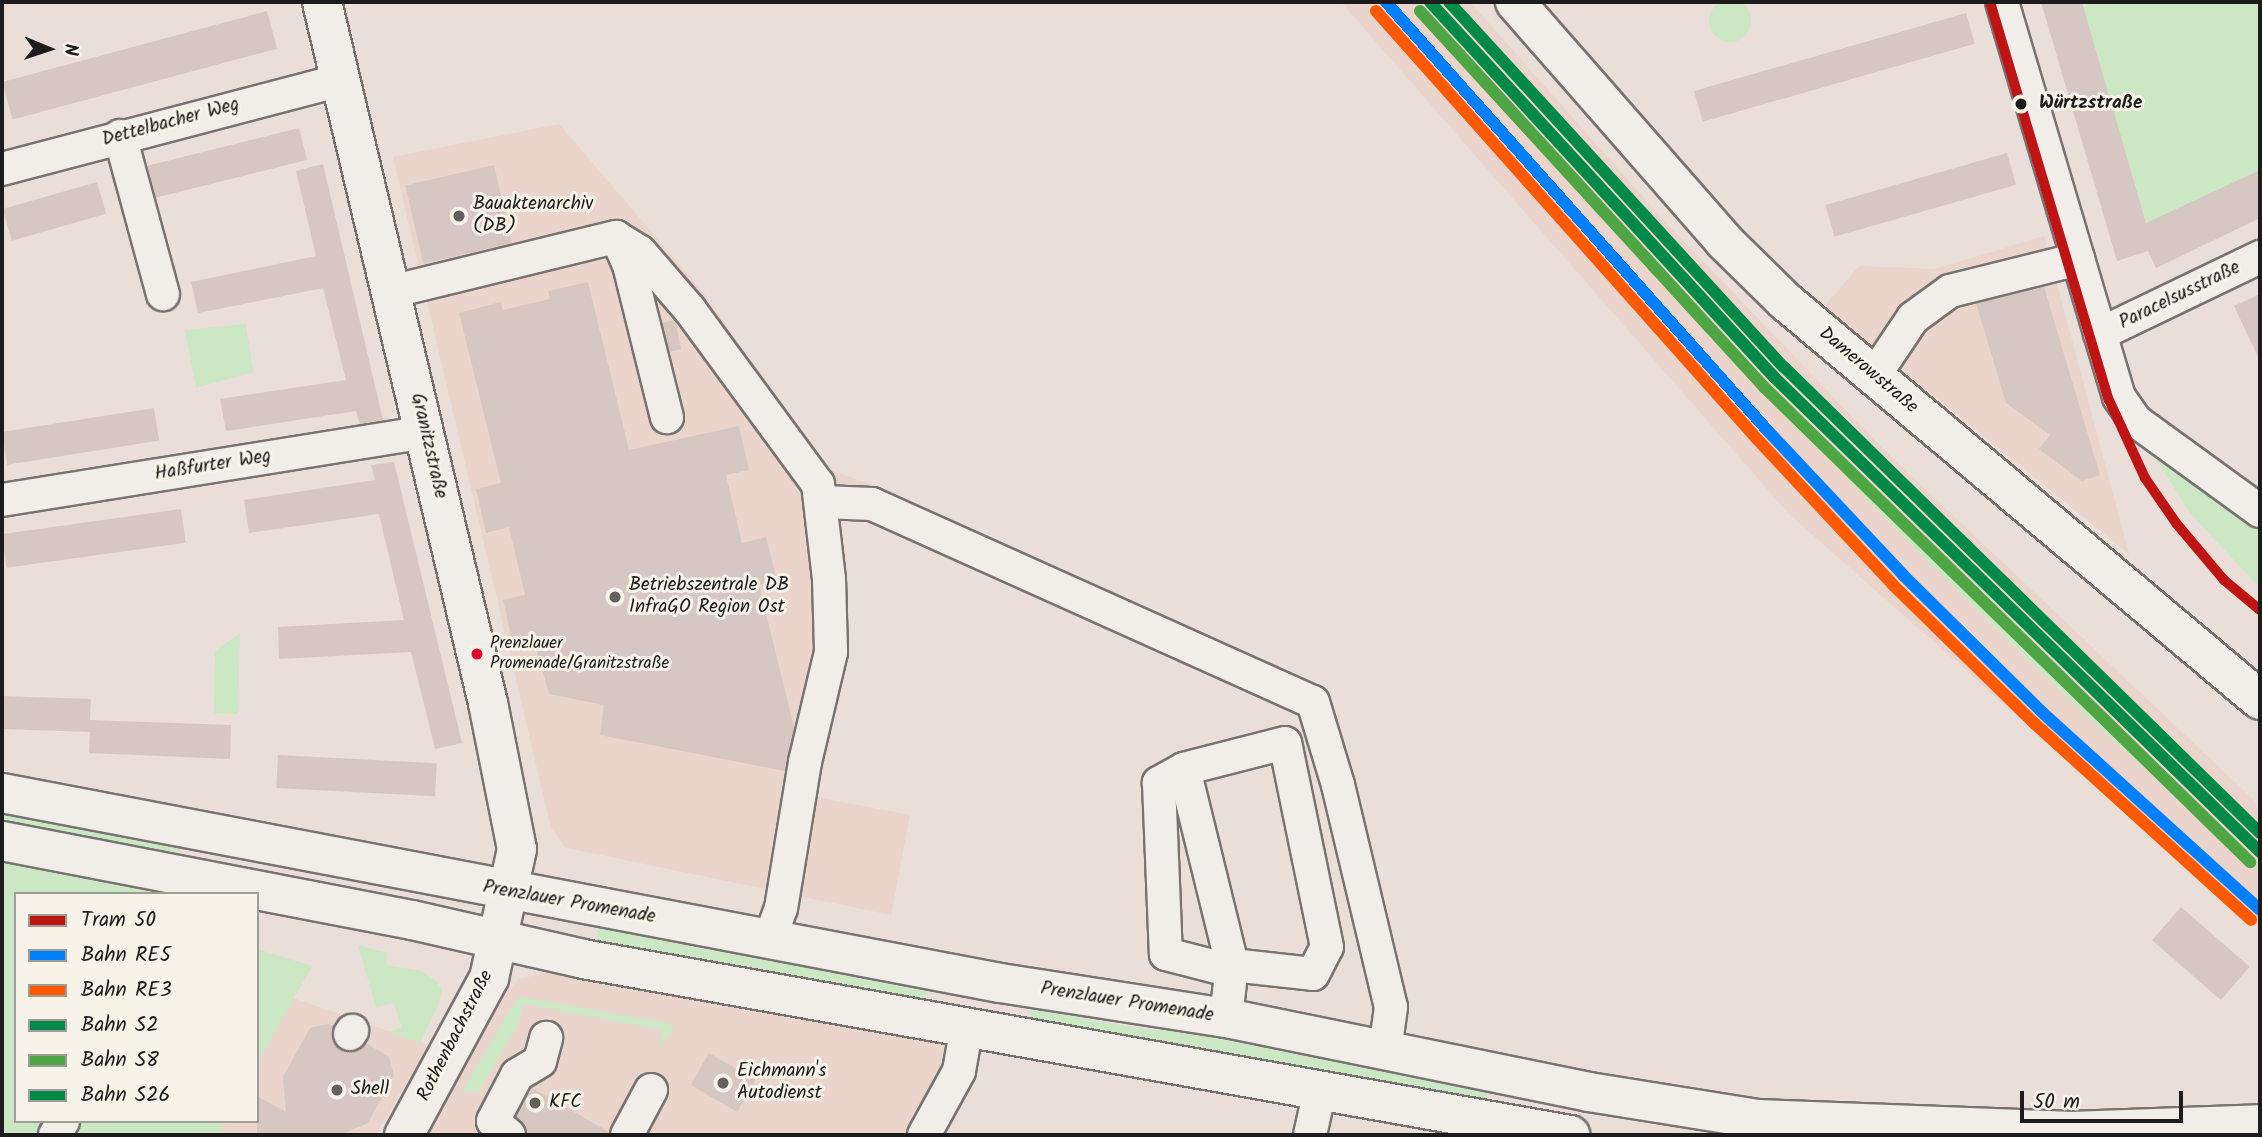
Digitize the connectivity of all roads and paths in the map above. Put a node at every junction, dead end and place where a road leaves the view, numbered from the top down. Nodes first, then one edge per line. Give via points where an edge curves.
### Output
1 (323, 2) edge
2 (1515, 2) edge
3 (2002, 2) edge
4 (341, 80) junction
5 (120, 136) junction
6 (2, 169) edge
7 (616, 237) junction
8 (2260, 257) edge
9 (2078, 259) junction
10 (390, 292) junction
11 (163, 294) dead end
12 (2100, 334) junction
13 (1874, 376) junction
14 (667, 417) dead end
15 (425, 432) junction
16 (2, 500) edge
17 (823, 502) junction
18 (2260, 511) edge
19 (2260, 700) edge
20 (1184, 769) junction
21 (2, 793) edge
22 (2, 841) edge
23 (268, 844) junction
24 (192, 886) edge
25 (260, 891) junction
26 (511, 892) junction
27 (500, 939) junction
28 (770, 939) junction
29 (1232, 968) junction
30 (1226, 1018) junction
31 (967, 1026) junction
32 (546, 1038) dead end
33 (1385, 1051) junction
34 (651, 1090) dead end
35 (1320, 1090) junction
36 (2260, 1124) edge
37 (404, 1135) edge
38 (509, 1135) edge
39 (626, 1135) edge
40 (924, 1135) edge
41 (1310, 1135) edge
42 (1570, 1135) edge

1 - 4 main road, Granitzstraße
2 - 13 main road, Damerowstraße via 1724,241 1785,301
3 - 9 street
4 - 5 street, Dettelbacher Weg
4 - 10 main road, Granitzstraße
5 - 6 street, Dettelbacher Weg
5 - 11 street
7 - 10 street
7 - 14 street via 629,265
7 - 17 street via 640,252 690,310 818,484
8 - 12 street, Paracelsusstraße
9 - 12 street
9 - 13 street via 1950,291 1913,318
10 - 15 main road, Granitzstraße
12 - 18 street via 2127,412
13 - 19 main road, Damerowstraße
15 - 16 street, Haßfurter Weg
15 - 26 main road, Granitzstraße via 515,824
17 - 28 street via 831,652 805,762 781,908
17 - 33 street via 872,504 1313,702 1391,1007
20 - 29 street
20 - 29 street via 1159,783 1166,954
20 - 29 street via 1285,743 1327,947 1313,974
21 - 23 main road, Prenzlauer Promenade
22 - 24 main road
23 - 25 main road
23 - 26 main road, Prenzlauer Promenade
24 - 25 main road
25 - 27 main road
26 - 27 main road, Rothenbachstraße
26 - 28 main road, Prenzlauer Promenade
27 - 31 main road via 583,959
27 - 37 main road, Rothenbachstraße via 489,978
28 - 30 main road, Prenzlauer Promenade via 1000,984
29 - 30 street
30 - 33 main road, Prenzlauer Promenade
31 - 35 main road
31 - 40 street via 959,1071
32 - 38 street via 540,1061 517,1075 493,1121
33 - 36 main road, Prenzlauer Promenade via 1589,1092 1758,1119 2073,1131
34 - 39 street
35 - 41 street
35 - 42 main road

